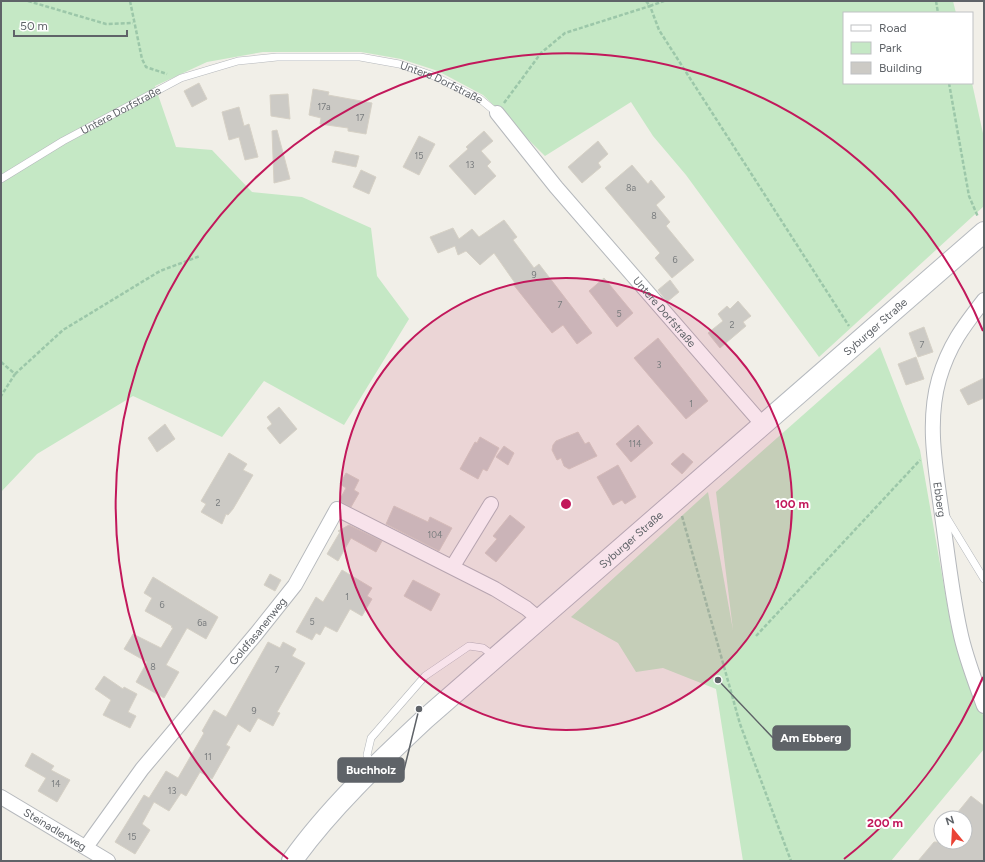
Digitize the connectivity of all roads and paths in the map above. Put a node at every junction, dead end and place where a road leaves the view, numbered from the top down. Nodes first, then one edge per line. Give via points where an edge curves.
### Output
1 (28, 1) edge
2 (130, 1) edge
3 (646, 1) edge
4 (664, 1) edge
5 (936, 1) edge
6 (650, 6) junction
7 (938, 12) edge
8 (133, 23) junction
9 (181, 78) junction
10 (949, 84) edge
11 (497, 113) junction
12 (1, 178) edge
13 (982, 226) edge
14 (200, 256) dead end
15 (984, 300) edge
16 (859, 340) junction
17 (1, 362) edge
18 (15, 374) junction
19 (1, 396) edge
20 (762, 425) junction
21 (933, 453) junction
22 (677, 499) junction
23 (491, 504) dead end
24 (941, 508) junction
25 (453, 566) junction
26 (984, 579) edge
27 (539, 619) junction
28 (756, 636) dead end
29 (496, 657) junction
30 (984, 706) edge
31 (373, 769) junction
32 (1, 797) edge
33 (86, 847) junction
34 (108, 861) edge
35 (292, 861) edge
36 (791, 861) edge

1 - 8 path via 106,24
2 - 8 path
3 - 6 path
4 - 6 path
5 - 7 path
6 - 11 path via 565,33 540,53
6 - 16 path via 659,30
8 - 9 path via 146,67
9 - 11 lane, Untere Dorfstraße via 238,61 284,57 360,58 399,64 434,76 480,99
9 - 12 lane, Untere Dorfstraße via 63,141
10 - 13 path via 969,196
11 - 20 street, Untere Dorfstraße via 561,192
13 - 16 street, Syburger Straße
14 - 18 path via 160,271 64,330
15 - 21 street, Ebberg via 961,329 950,349 939,380 934,412
16 - 20 street, Syburger Straße
17 - 18 path
18 - 19 path
20 - 22 street, Syburger Straße
21 - 24 street, Ebberg
21 - 28 path via 915,464
22 - 27 street, Syburger Straße
22 - 36 path via 740,724
23 - 25 street
24 - 26 lane
24 - 30 street, Ebberg via 960,633
25 - 27 street, Goldfasanenweg via 526,608
25 - 33 street, Goldfasanenweg via 337,509 295,585 142,769
27 - 29 street, Syburger Straße
29 - 31 street, Syburger Straße
29 - 31 lane via 483,648 469,646 425,676 371,738 368,755
31 - 35 street, Syburger Straße
32 - 33 street, Steinadlerweg
33 - 34 street, Steinadlerweg

